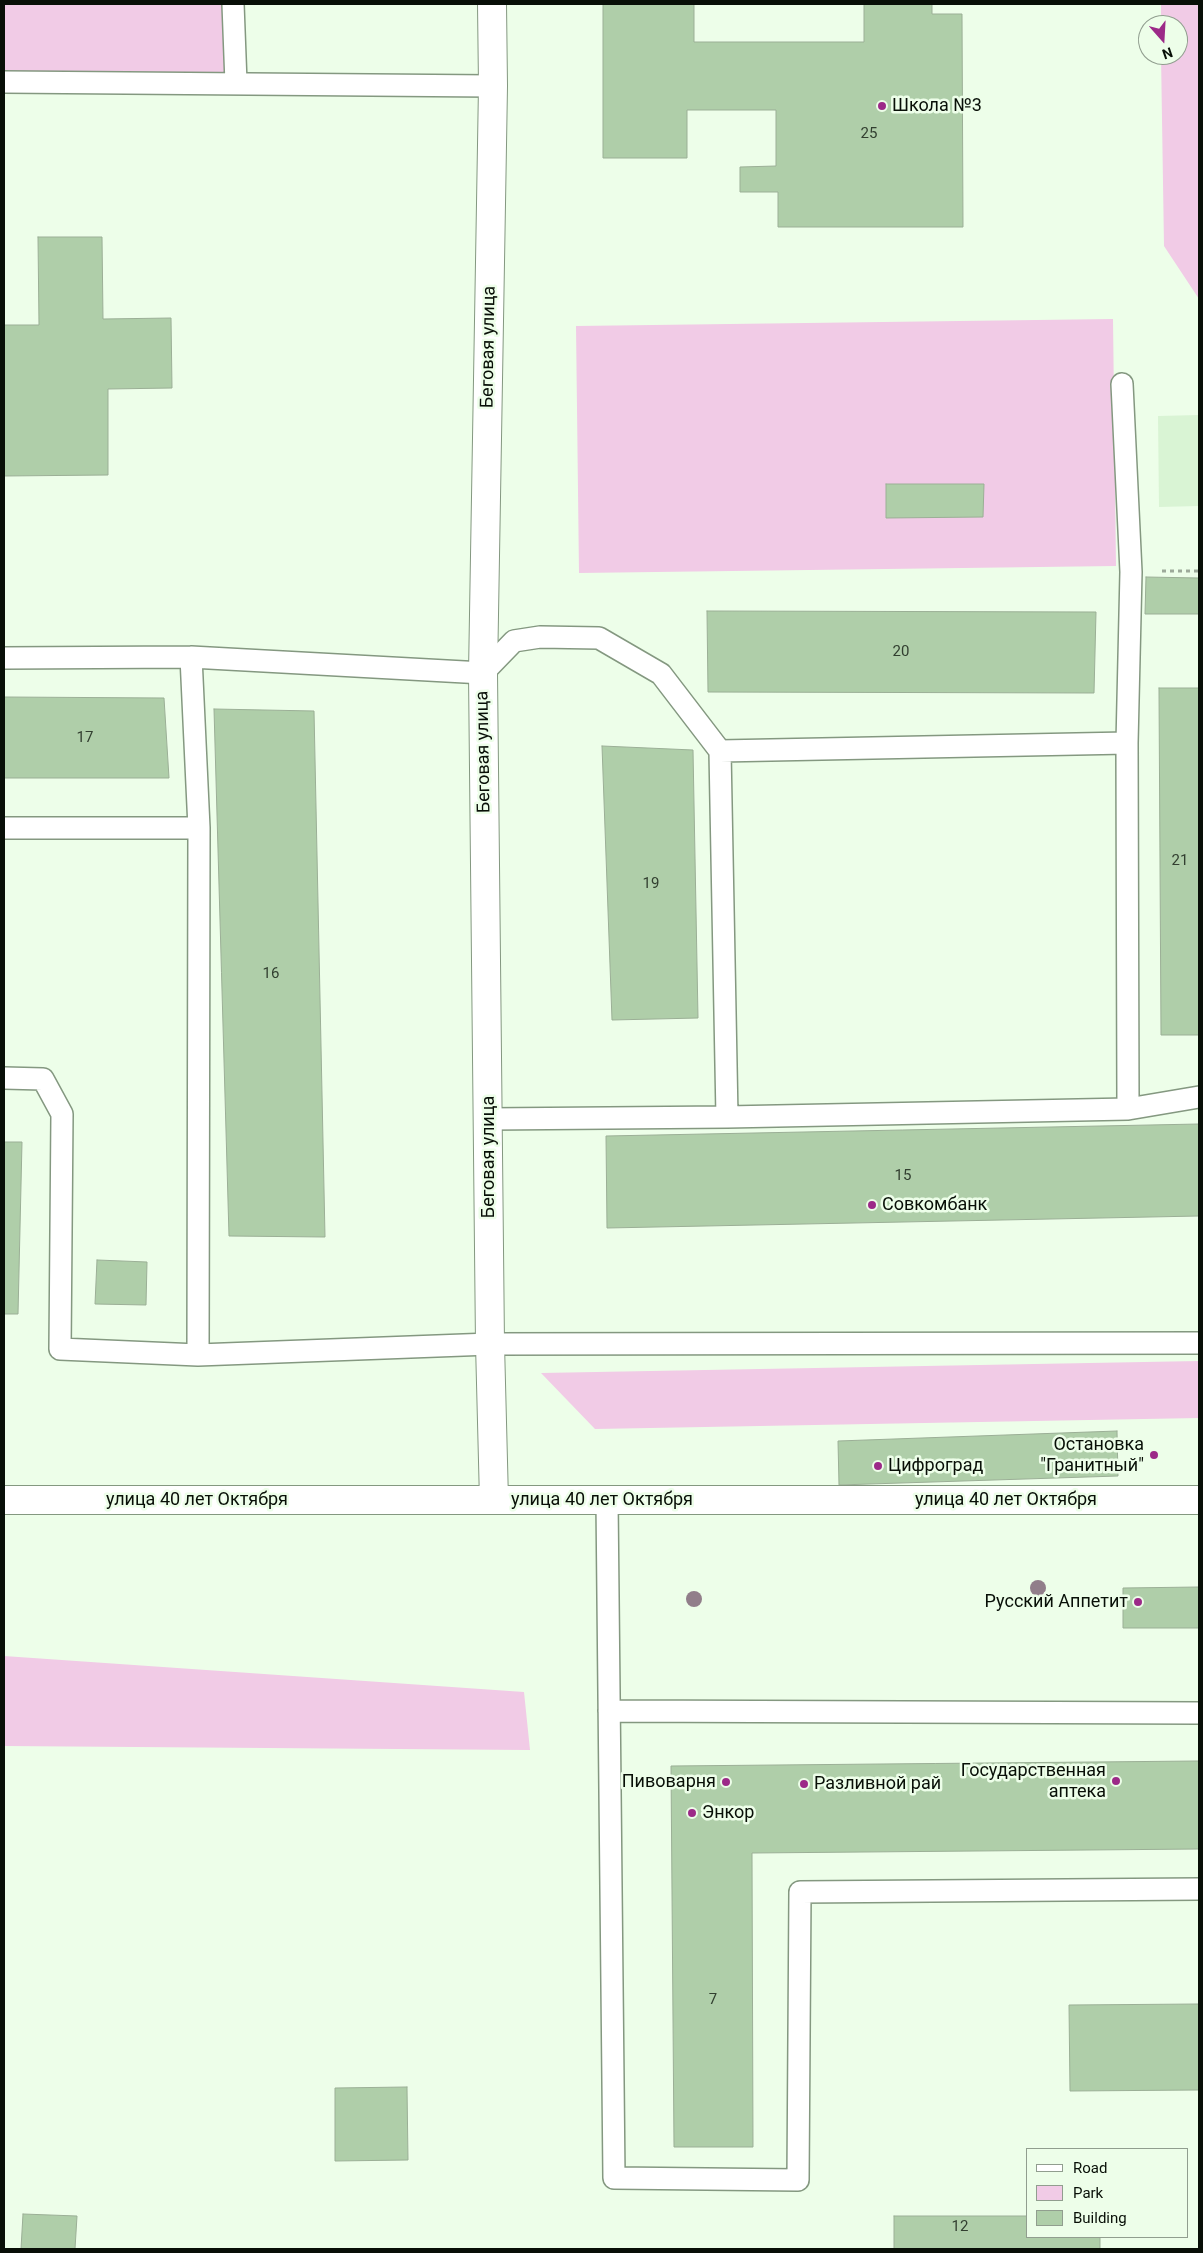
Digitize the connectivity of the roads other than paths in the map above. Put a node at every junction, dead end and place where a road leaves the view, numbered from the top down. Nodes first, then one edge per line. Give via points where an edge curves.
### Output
1 (233, 4) edge
2 (492, 4) edge
3 (4, 82) edge
4 (236, 83) junction
5 (493, 86) junction
6 (1122, 384) dead end
7 (191, 657) junction
8 (4, 658) edge
9 (483, 673) junction
10 (1127, 743) junction
11 (720, 751) junction
12 (4, 828) edge
13 (199, 828) junction
14 (4, 1078) edge
15 (1199, 1097) edge
16 (1128, 1110) junction
17 (727, 1117) junction
18 (488, 1119) junction
19 (1199, 1342) edge
20 (490, 1344) junction
21 (198, 1355) junction
22 (4, 1500) edge
23 (494, 1500) junction
24 (607, 1500) junction
25 (1199, 1500) edge
26 (609, 1711) junction
27 (1199, 1713) edge
28 (1199, 1889) edge

1 - 4 lane
2 - 5 street, Беговая улица
3 - 4 lane
4 - 5 lane
5 - 9 street, Беговая улица
6 - 10 lane via 1131,572
7 - 8 lane
7 - 9 lane
7 - 13 lane
9 - 11 lane via 514,641 540,637 599,638 661,674
9 - 18 street, Беговая улица
10 - 11 lane
10 - 16 lane
11 - 17 lane
12 - 13 lane
13 - 21 lane
14 - 21 lane via 43,1079 62,1114 60,1349
15 - 16 lane
16 - 17 lane
17 - 18 lane
18 - 20 street, Беговая улица
19 - 20 lane
20 - 21 lane
20 - 23 street, Беговая улица
22 - 23 street, улица 40 лет Октября
23 - 24 street, улица 40 лет Октября
24 - 25 street, улица 40 лет Октября
24 - 26 lane
26 - 27 lane
26 - 28 lane via 614,2178 798,2180 800,1892

